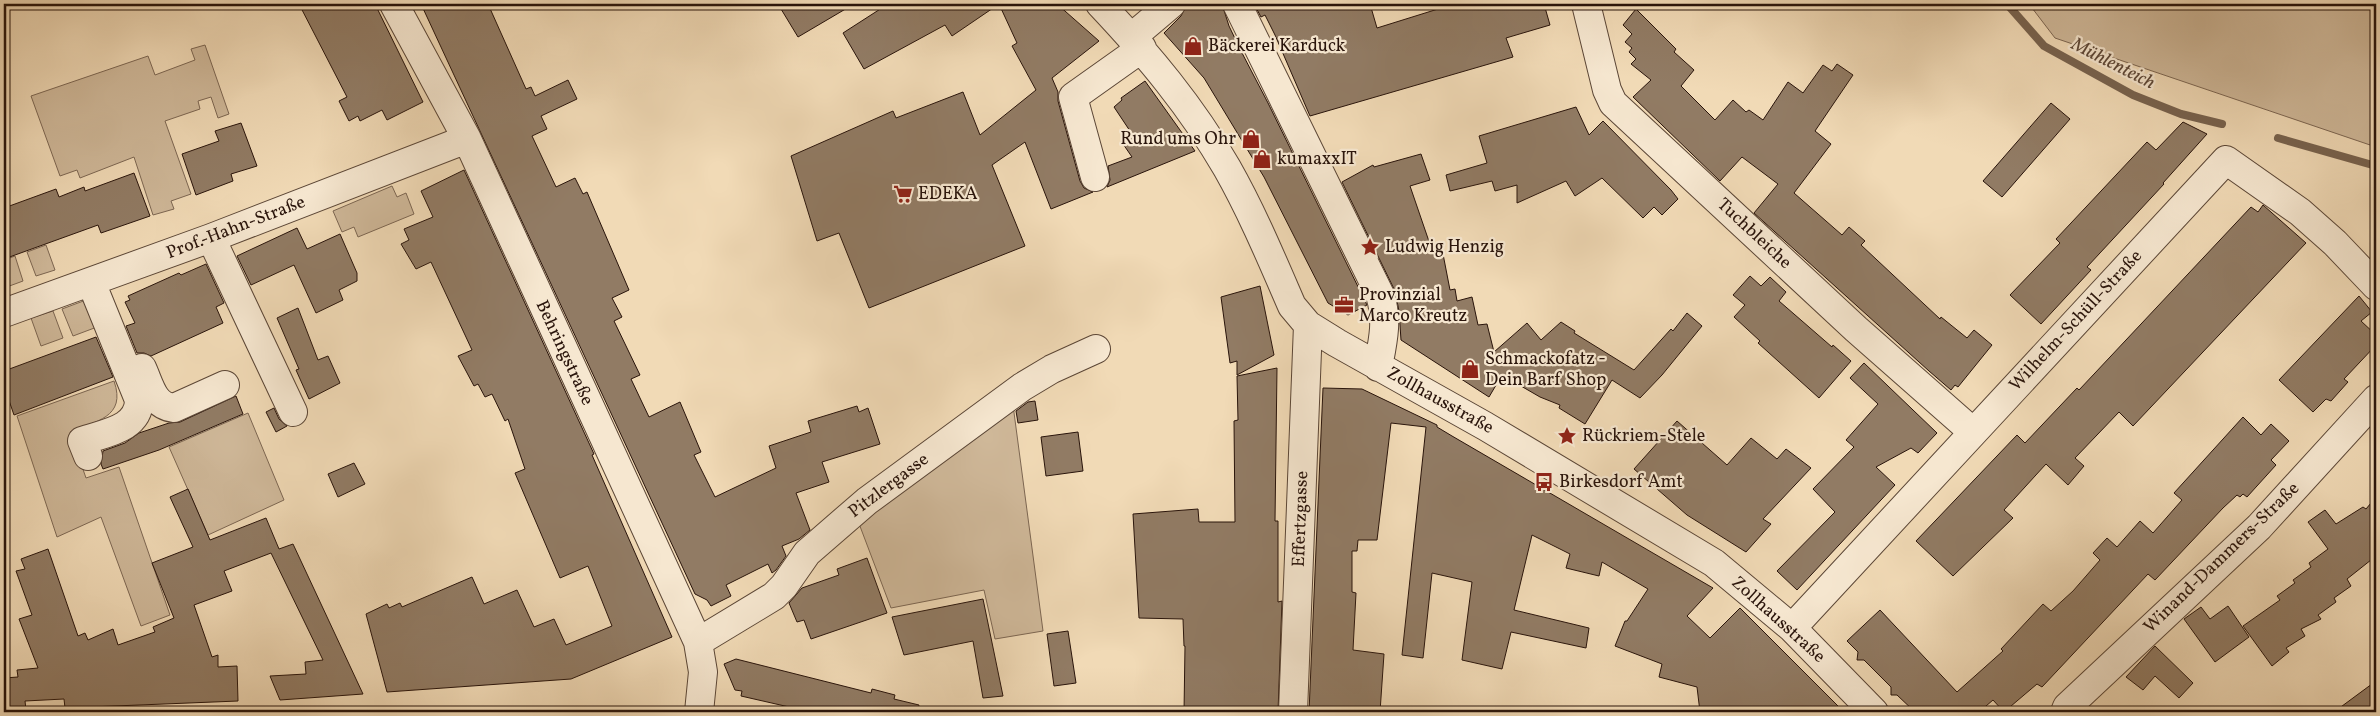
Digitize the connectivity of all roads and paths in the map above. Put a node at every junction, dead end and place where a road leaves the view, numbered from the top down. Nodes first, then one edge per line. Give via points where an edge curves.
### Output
1 (394, 4) edge
2 (1100, 4) edge
3 (1171, 4) edge
4 (1237, 4) edge
5 (1586, 4) edge
6 (1137, 42) junction
7 (467, 139) junction
8 (1095, 177) dead end
9 (211, 238) junction
10 (97, 279) junction
11 (2376, 286) edge
12 (4, 313) edge
13 (1308, 325) junction
14 (1096, 348) dead end
15 (1378, 367) junction
16 (225, 385) dead end
17 (2376, 399) edge
18 (292, 412) dead end
19 (1973, 432) junction
20 (88, 456) dead end
21 (1792, 628) junction
22 (698, 642) junction
23 (699, 712) edge
24 (1293, 712) edge
25 (1874, 712) edge
26 (2065, 712) edge

1 - 7 street, Behringstraße
2 - 6 street, Zollhausstraße
3 - 6 street
4 - 15 street via 1380,295 1386,312 1386,330
5 - 19 street, Tuchbleiche via 1613,103 1856,329
6 - 8 street via 1073,97
6 - 13 street, Zollhausstraße via 1181,97 1224,164 1292,306
7 - 9 street, Prof.-Hahn-Straße
7 - 22 street, Behringstraße
9 - 10 street, Prof.-Hahn-Straße
9 - 18 street
10 - 12 street, Prof.-Hahn-Straße
10 - 16 street via 156,401 164,407 174,408
10 - 20 street via 139,400 139,410 126,426 82,441
11 - 19 street, Wilhelm-Schüll-Straße via 2300,212 2226,160
13 - 15 street, Zollhausstraße
13 - 24 street, Effertzgasse
14 - 22 street, Pitzlergasse via 1022,387 867,501 807,552 774,596
15 - 21 street, Zollhausstraße via 1485,426 1714,563
17 - 26 street, Winand-Dammers-Straße via 2258,526
19 - 21 street, Wilhelm-Schüll-Straße
21 - 25 street, Zollhausstraße
22 - 23 street, Behringstraße via 703,672

